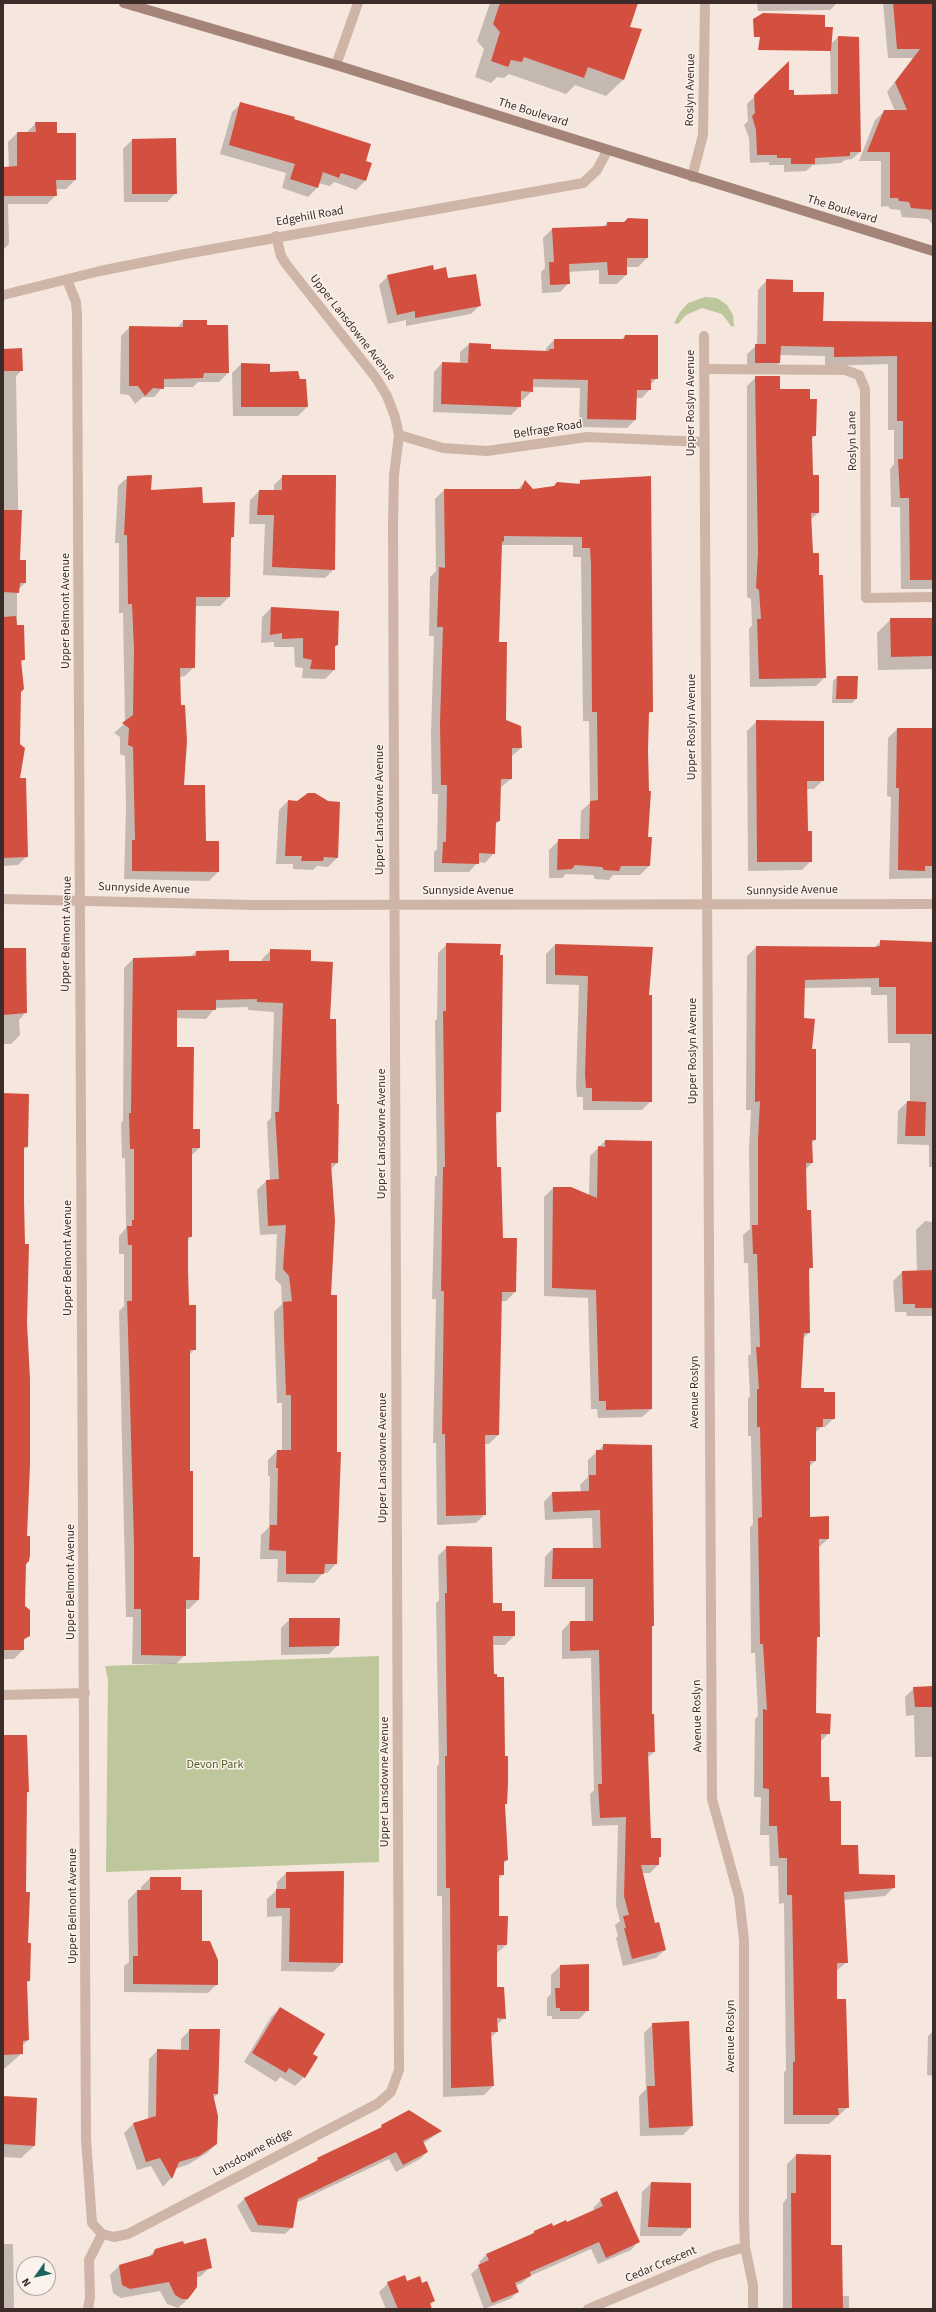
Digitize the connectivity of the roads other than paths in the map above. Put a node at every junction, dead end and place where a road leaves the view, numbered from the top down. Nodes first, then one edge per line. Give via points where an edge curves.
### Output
1 (124, 3) edge
2 (358, 3) edge
3 (705, 3) edge
4 (336, 65) junction
5 (607, 151) junction
6 (692, 177) junction
7 (276, 236) junction
8 (933, 251) edge
9 (67, 280) junction
10 (3, 295) edge
11 (704, 336) dead end
12 (704, 369) junction
13 (399, 435) junction
14 (704, 442) junction
15 (933, 597) edge
16 (3, 899) edge
17 (80, 900) junction
18 (394, 904) junction
19 (933, 904) edge
20 (706, 905) junction
21 (706, 1117) joint
22 (85, 1693) junction
23 (3, 1695) edge
24 (399, 2070) joint
25 (102, 2234) junction
26 (745, 2248) junction
27 (88, 2309) edge
28 (588, 2309) edge
29 (753, 2309) edge

1 - 4 main road, The Boulevard
2 - 4 street
3 - 6 street, Roslyn Avenue via 703,136
4 - 5 main road, The Boulevard
5 - 6 main road, The Boulevard
5 - 7 street, Edgehill Road via 597,170 583,183
6 - 8 main road, The Boulevard
7 - 9 street, Edgehill Road
7 - 13 street, Upper Lansdowne Avenue via 281,256 286,264 384,390
9 - 10 street, Edgehill Road
9 - 17 street, Upper Belmont Avenue via 76,302 77,315
11 - 12 street, Upper Roslyn Avenue
12 - 14 street, Upper Roslyn Avenue
12 - 15 street, Roslyn Lane via 845,370 859,375 865,389 866,598
13 - 14 street, Belfrage Road via 443,448 487,451 587,437
13 - 18 street, Upper Lansdowne Avenue via 394,475 393,524
14 - 20 street, Upper Roslyn Avenue
16 - 17 street, Sunnyside Avenue
17 - 18 street, Sunnyside Avenue via 253,905
17 - 22 street, Upper Belmont Avenue
18 - 20 street, Sunnyside Avenue
18 - 24 street, Upper Lansdowne Avenue
19 - 20 street, Sunnyside Avenue
20 - 21 street, Upper Roslyn Avenue
21 - 26 street, Avenue Roslyn via 712,1799 739,1897 744,1940
22 - 23 street
22 - 25 street, Upper Belmont Avenue via 86,2143 89,2211 92,2223
24 - 25 street, Lansdowne Ridge via 391,2092 377,2104 128,2234 114,2237
25 - 27 street via 89,2260
26 - 28 street, Cedar Crescent via 715,2256
26 - 29 street, Avenue Roslyn via 753,2285

